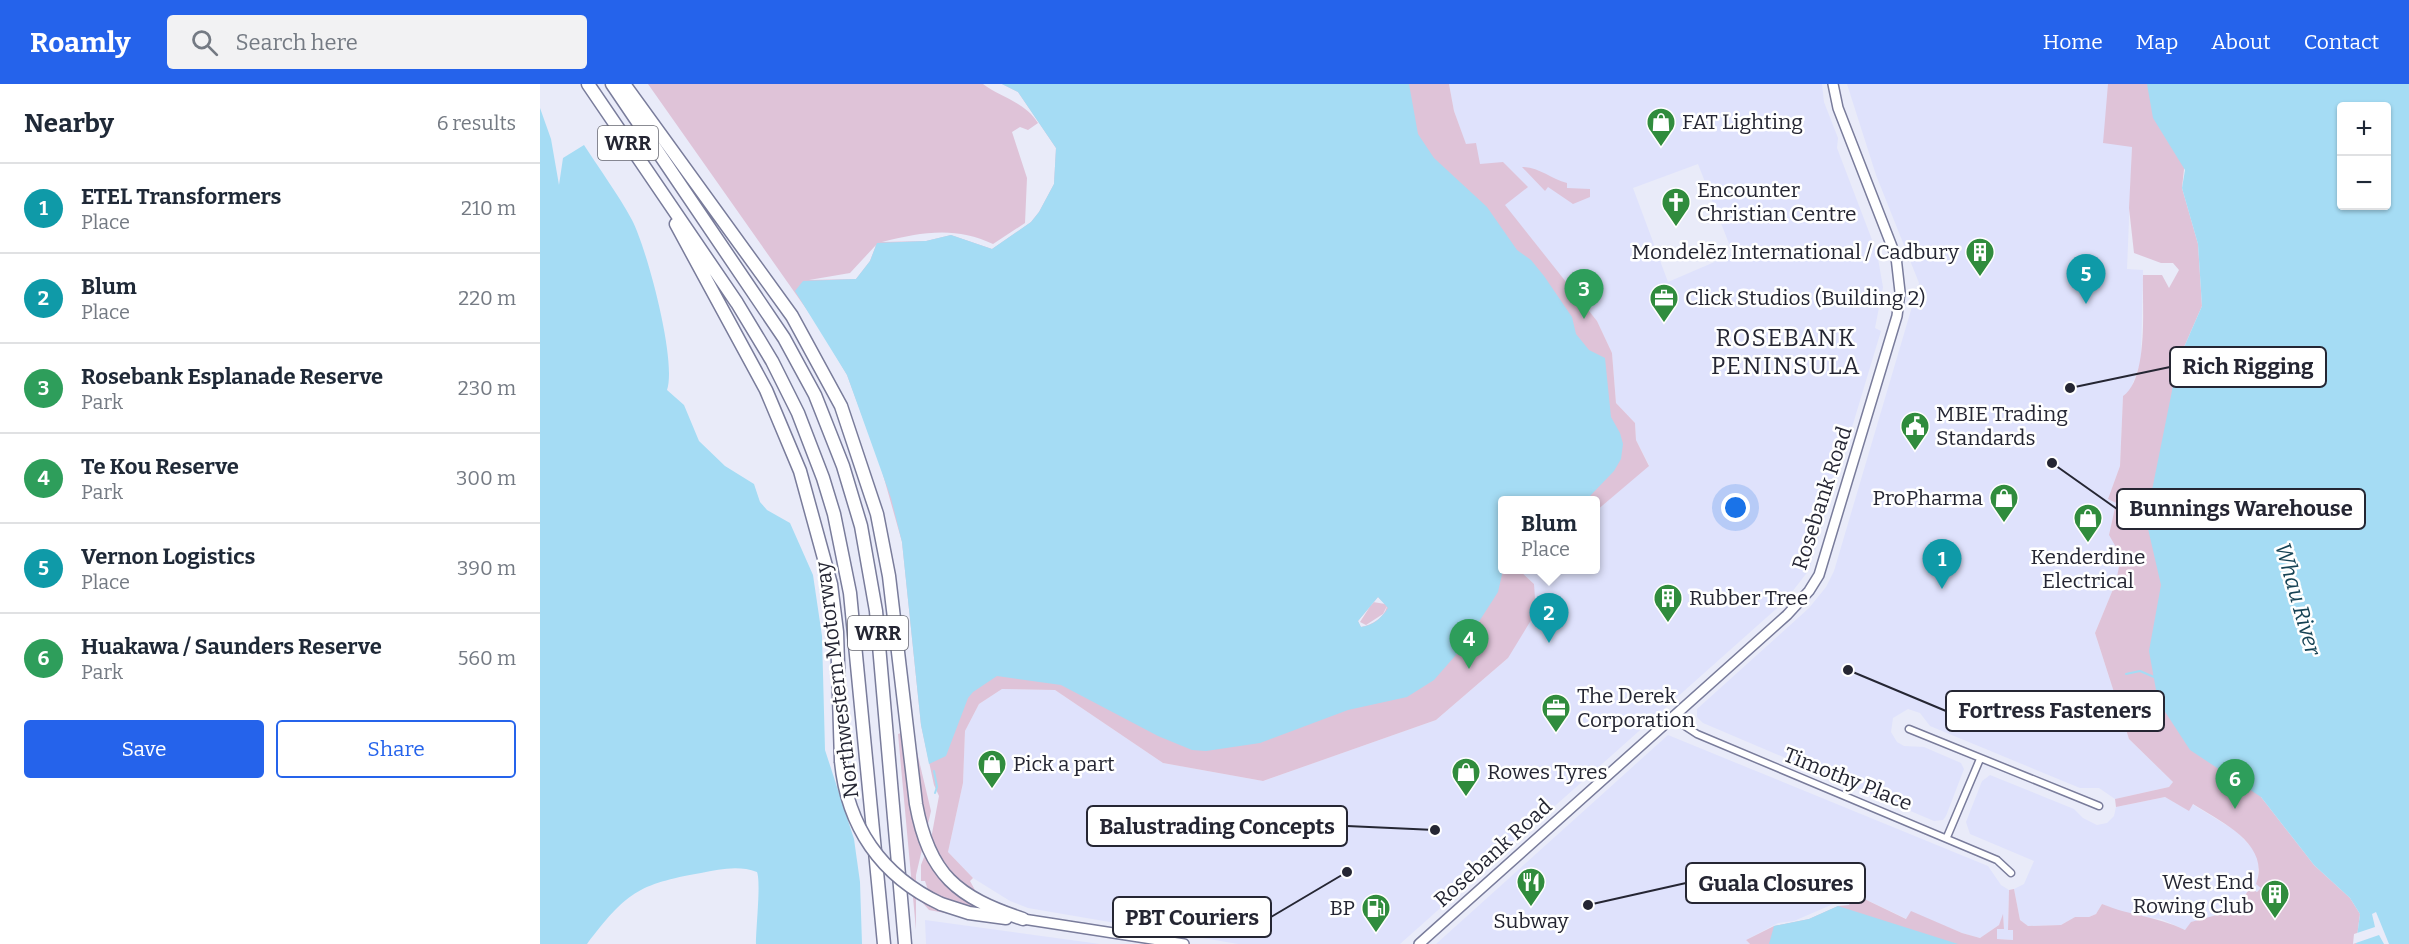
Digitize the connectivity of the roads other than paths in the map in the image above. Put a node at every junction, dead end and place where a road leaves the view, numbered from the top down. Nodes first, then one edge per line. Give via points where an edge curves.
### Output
1 (588, 84) edge
2 (612, 84) edge
3 (624, 84) edge
4 (1833, 84) edge
5 (664, 195) junction
6 (1671, 717) junction
7 (1909, 729) dead end
8 (1980, 759) junction
9 (2099, 806) dead end
10 (1947, 837) junction
11 (2011, 873) dead end
12 (1023, 919) junction
13 (884, 944) edge
14 (905, 944) edge
15 (1184, 944) edge
16 (1419, 944) edge

1 - 5 highway, Northwestern Motorway / WRR
2 - 14 highway, Northwestern Motorway / WRR via 784,338 815,395 843,466 861,526 876,612
3 - 12 highway via 792,316 841,406 878,514 921,832 941,873 972,899
4 - 6 main road, Rosebank Road via 1838,108 1896,257 1900,292 1897,316 1815,583 1787,615
5 - 12 highway, bridge via 684,242 741,339 785,431 818,531 837,632 841,760 852,814 887,868 912,888 941,904 969,913
5 - 13 highway, Northwestern Motorway / WRR via 772,361 798,413 834,514 850,592
6 - 10 street, Timothy Place via 1697,734
6 - 16 main road, Rosebank Road
7 - 8 street
8 - 9 street
8 - 10 street
10 - 11 street, Timothy Place via 1997,860
12 - 15 main road

